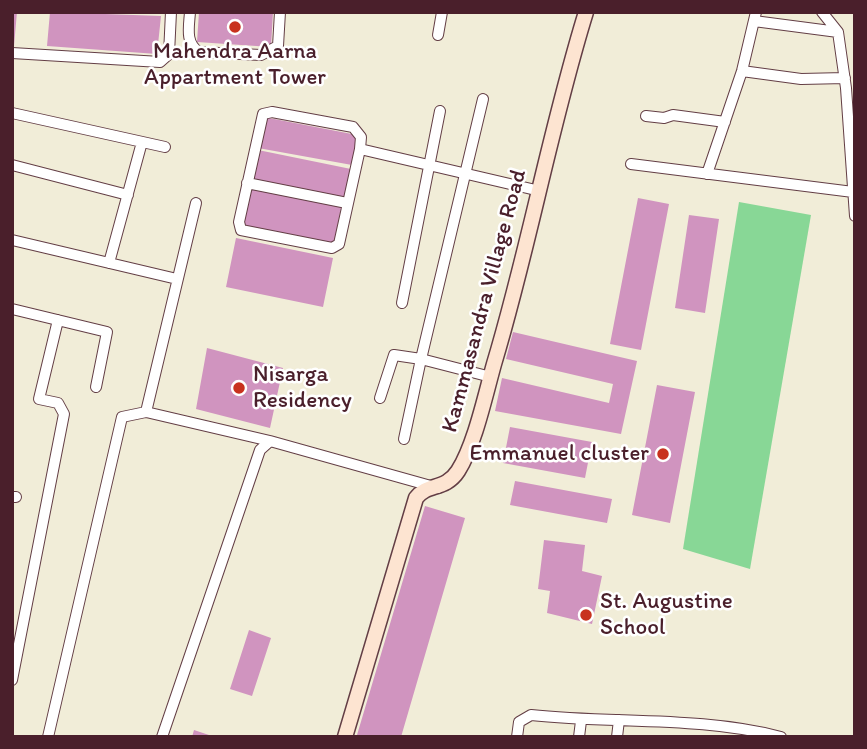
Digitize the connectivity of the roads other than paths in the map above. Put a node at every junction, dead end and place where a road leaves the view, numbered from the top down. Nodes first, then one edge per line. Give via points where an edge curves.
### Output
1 (171, 12) edge
2 (190, 12) edge
3 (280, 12) edge
4 (442, 12) edge
5 (586, 12) edge
6 (822, 12) edge
7 (755, 16) edge
8 (838, 33) junction
9 (438, 35) dead end
10 (12, 52) edge
11 (742, 71) junction
12 (845, 78) junction
13 (483, 99) dead end
14 (440, 111) dead end
15 (12, 113) edge
16 (646, 116) dead end
17 (725, 122) junction
18 (142, 142) junction
19 (165, 147) dead end
20 (360, 149) junction
21 (631, 164) dead end
22 (12, 165) edge
23 (429, 166) junction
24 (707, 174) junction
25 (466, 175) junction
26 (247, 183) junction
27 (540, 191) junction
28 (853, 192) edge
29 (128, 194) junction
30 (196, 203) dead end
31 (347, 203) junction
32 (855, 216) edge
33 (12, 240) edge
34 (110, 263) junction
35 (177, 279) junction
36 (402, 303) dead end
37 (12, 309) edge
38 (58, 320) junction
39 (421, 359) junction
40 (491, 377) junction
41 (96, 387) dead end
42 (380, 398) dead end
43 (146, 412) junction
44 (404, 439) dead end
45 (270, 441) junction
46 (438, 488) junction
47 (12, 680) edge
48 (619, 720) junction
49 (581, 721) junction
50 (48, 737) edge
51 (162, 737) edge
52 (345, 737) edge
53 (517, 737) edge
54 (579, 737) edge
55 (617, 737) edge
56 (781, 737) edge

1 - 10 street via 169,54 160,62
2 - 3 street via 193,48 261,55 278,46
4 - 9 street
5 - 27 street, Kammasandra Village Road
6 - 8 street
7 - 8 street
7 - 11 street
8 - 12 street
11 - 12 street via 801,79
11 - 17 street
12 - 28 street
13 - 25 street
14 - 23 street
15 - 18 street
16 - 17 street
17 - 24 street
18 - 19 street
18 - 29 street
20 - 23 street
20 - 26 street via 360,137 353,127 263,114
20 - 31 street
21 - 24 street
22 - 29 street
23 - 25 street
23 - 36 street
24 - 28 street
25 - 27 street
25 - 39 street
26 - 31 street
26 - 31 street via 239,222 247,233 332,248 343,233
27 - 40 street, Kammasandra Village Road
28 - 32 street
29 - 34 street
30 - 35 street
33 - 34 street
34 - 35 street
35 - 43 street
37 - 38 street
38 - 41 street via 107,332
38 - 47 street via 39,399 58,403 64,414
39 - 40 street
39 - 42 street via 394,355
39 - 44 street
40 - 46 street, Kammasandra Village Road via 464,460 453,478
43 - 45 street
43 - 50 street via 122,417
45 - 46 street
45 - 51 street via 260,450
46 - 52 street, Kammasandra Village Road via 424,490 413,506
48 - 49 street
48 - 55 street
48 - 56 street via 751,729
49 - 53 street via 531,715 519,722
49 - 54 street

